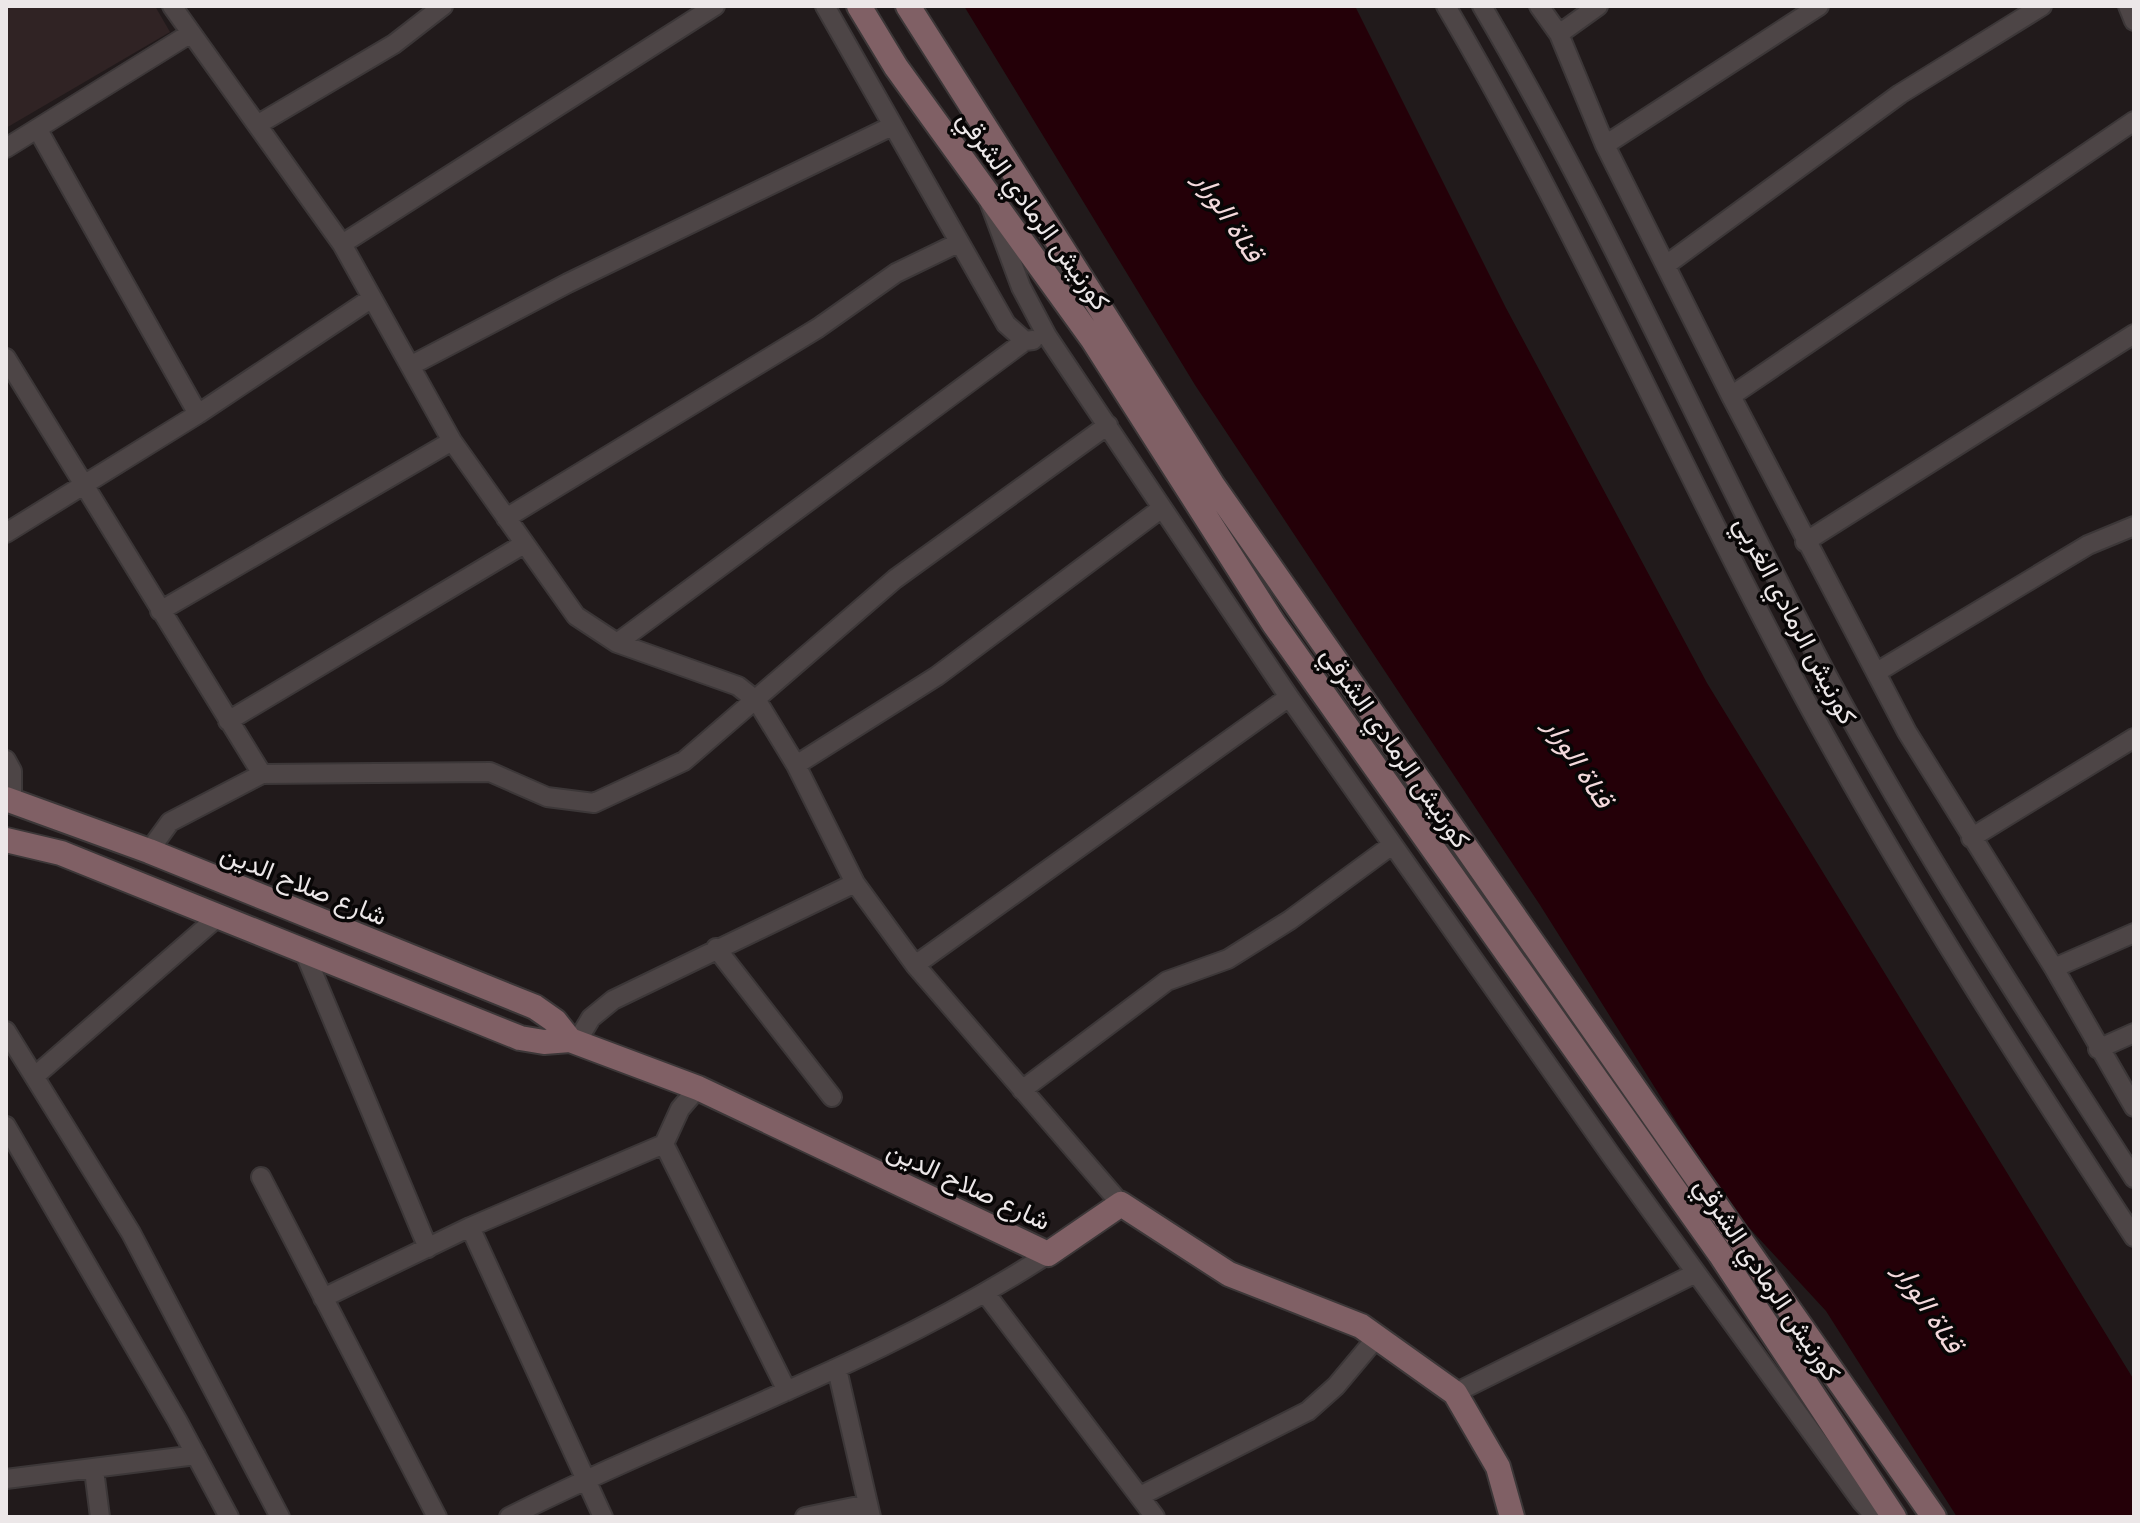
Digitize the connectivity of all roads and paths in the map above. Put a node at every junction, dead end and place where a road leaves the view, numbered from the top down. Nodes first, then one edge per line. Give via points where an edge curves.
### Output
1 (443, 6) edge
2 (715, 6) edge
3 (825, 6) edge
4 (859, 6) edge
5 (908, 6) edge
6 (1446, 6) edge
7 (1482, 6) edge
8 (1539, 6) edge
9 (1598, 6) edge
10 (1819, 6) edge
11 (2042, 6) edge
12 (2128, 6) edge
13 (178, 8) edge
14 (2134, 21) edge
15 (191, 33) junction
16 (1559, 34) junction
17 (2134, 121) edge
18 (257, 125) junction
19 (892, 126) junction
20 (38, 130) junction
21 (1605, 145) junction
22 (6, 148) edge
23 (987, 194) junction
24 (958, 243) junction
25 (342, 244) junction
26 (1610, 247) junction
27 (1583, 262) junction
28 (1666, 265) junction
29 (372, 298) junction
30 (2134, 334) edge
31 (1047, 336) junction
32 (1025, 341) junction
33 (6, 358) edge
34 (410, 366) junction
35 (1731, 396) junction
36 (198, 414) junction
37 (1108, 425) junction
38 (452, 441) junction
39 (82, 486) junction
40 (1162, 508) junction
41 (506, 518) junction
42 (2134, 526) edge
43 (6, 533) edge
44 (1805, 542) junction
45 (524, 544) junction
46 (160, 611) junction
47 (617, 643) junction
48 (1877, 672) junction
49 (1289, 697) junction
50 (757, 701) junction
51 (228, 721) junction
52 (2134, 738) edge
53 (6, 760) edge
54 (796, 765) junction
55 (262, 774) junction
56 (9, 800) edge
57 (1971, 838) junction
58 (6, 840) edge
59 (1392, 845) junction
60 (149, 851) junction
61 (855, 883) junction
62 (220, 915) junction
63 (2134, 933) edge
64 (716, 948) junction
65 (303, 949) junction
66 (915, 965) junction
67 (2054, 968) junction
68 (6, 1031) edge
69 (2134, 1033) edge
70 (573, 1041) junction
71 (2098, 1049) junction
72 (35, 1076) junction
73 (698, 1088) junction
74 (1022, 1090) junction
75 (832, 1097) dead end
76 (2134, 1107) edge
77 (6, 1126) edge
78 (664, 1144) junction
79 (261, 1177) dead end
80 (2134, 1178) edge
81 (1121, 1204) junction
82 (470, 1227) junction
83 (2134, 1237) edge
84 (428, 1248) junction
85 (1048, 1254) junction
86 (1696, 1273) junction
87 (986, 1294) junction
88 (323, 1298) junction
89 (1377, 1337) junction
90 (837, 1369) junction
91 (787, 1391) junction
92 (1455, 1393) junction
93 (196, 1455) junction
94 (94, 1470) junction
95 (9, 1473) edge
96 (584, 1479) junction
97 (1140, 1496) junction
98 (869, 1511) edge
99 (1151, 1516) edge
100 (100, 1517) edge
101 (229, 1517) edge
102 (280, 1517) edge
103 (437, 1517) edge
104 (509, 1517) edge
105 (603, 1517) edge
106 (805, 1517) edge
107 (1512, 1517) edge
108 (1876, 1517) edge
109 (1894, 1517) edge
110 (1934, 1517) edge

1 - 18 street via 394,44
2 - 25 street
3 - 19 street
4 - 23 main road, كورنيش الرمادي الشرقي
5 - 110 main road, كورنيش الرمادي الشرقي via 1212,484
6 - 27 street, كورنيش الرمادي الغربي
7 - 26 street, كورنيش الرمادي الغربي
8 - 16 street
9 - 16 street
10 - 21 street
11 - 28 street via 1900,94
12 - 14 street
13 - 15 street
15 - 18 street
15 - 20 street
16 - 21 street
17 - 35 street
18 - 25 street
19 - 24 street
19 - 34 street
20 - 22 street
20 - 36 street
21 - 28 street
23 - 31 street via 1012,266
23 - 109 main road, كورنيش الرمادي الشرقي via 1093,340 1274,624 1720,1254
24 - 32 street via 1006,324
24 - 41 street via 896,273 818,328
25 - 29 street
26 - 27 street
26 - 80 street, كورنيش الرمادي الغربي via 1829,678 1938,869
27 - 83 street, كورنيش الرمادي الغربي via 1805,698 2018,1058
28 - 35 street
29 - 34 street
29 - 36 street
30 - 44 street
31 - 32 street
31 - 37 street
32 - 47 street
33 - 39 street
34 - 38 street
35 - 44 street
36 - 39 street
37 - 40 street
37 - 50 street via 895,579
38 - 41 street
38 - 46 street
39 - 43 street
39 - 46 street
40 - 49 street
40 - 54 street via 937,676
41 - 45 street
42 - 48 street via 2088,545
44 - 48 street
45 - 47 street via 576,616
45 - 51 street
46 - 51 street
47 - 50 street via 738,686
48 - 57 street
49 - 59 street
49 - 66 street
50 - 54 street
50 - 55 street via 684,761 594,803 547,797 490,772
51 - 55 street
52 - 57 street
53 - 56 street via 12,771
54 - 61 street
55 - 60 street via 170,822
56 - 60 main road, شارع صلاح الدين
57 - 67 street
58 - 62 main road, شارع صلاح الدين via 61,853
59 - 74 street via 1228,959 1167,981
59 - 86 street
60 - 70 main road, شارع صلاح الدين via 535,1007
61 - 64 street
61 - 66 street
62 - 65 main road, شارع صلاح الدين
62 - 72 street
63 - 67 street
64 - 70 street via 613,1000
64 - 75 street
65 - 70 main road, شارع صلاح الدين via 520,1038
65 - 84 street
66 - 74 street
67 - 71 street
68 - 72 street
69 - 71 street
70 - 73 main road, شارع صلاح الدين
71 - 76 street
72 - 102 street via 131,1233
73 - 78 street via 680,1109
73 - 85 main road, شارع صلاح الدين
74 - 81 street
77 - 93 street
78 - 82 street
78 - 91 street
79 - 88 street
81 - 85 main road, شارع صلاح الدين
81 - 89 main road via 1229,1274
82 - 84 street
82 - 96 street
84 - 88 street
85 - 87 street
86 - 92 street
86 - 108 street
87 - 90 street
87 - 97 street
88 - 103 street
89 - 92 main road
89 - 97 street via 1308,1411
90 - 91 street
90 - 98 street
91 - 96 street
92 - 107 main road via 1498,1467
93 - 94 street
93 - 101 street
94 - 95 street
94 - 100 street
96 - 104 street
96 - 105 street
97 - 99 street
98 - 106 street

